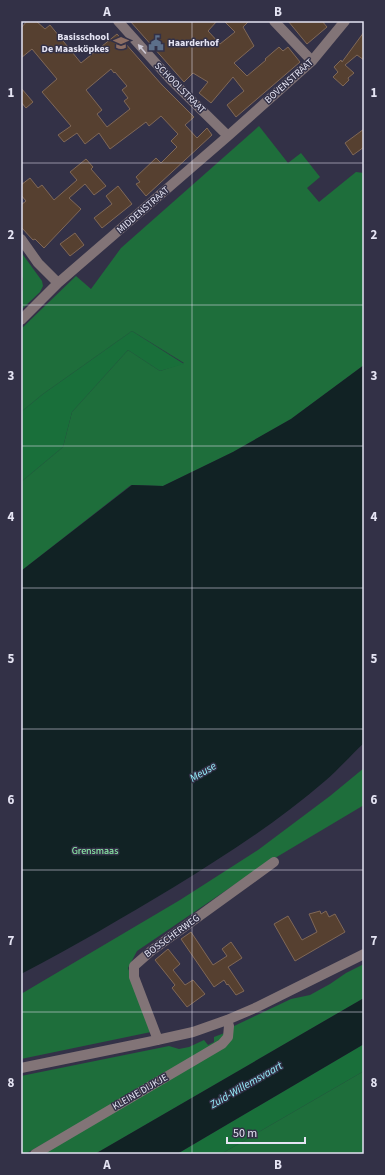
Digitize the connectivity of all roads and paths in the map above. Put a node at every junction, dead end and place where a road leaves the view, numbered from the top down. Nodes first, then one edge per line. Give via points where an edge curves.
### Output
1 (118, 21) edge
2 (274, 21) edge
3 (345, 21) edge
4 (312, 61) junction
5 (228, 136) junction
6 (21, 239) edge
7 (58, 284) junction
8 (21, 320) edge
9 (274, 862) dead end
10 (364, 954) edge
11 (227, 1020) junction
12 (158, 1040) junction
13 (21, 1068) edge
14 (35, 1154) edge

5 -> 1 street, SCHOOLSTRAAT via 165,75
2 - 4 street
3 - 4 street, BOVENSTRAAT
4 - 5 street, BOVENSTRAAT
5 - 7 street, MIDDENSTRAAT
6 - 7 street via 38,263
7 - 8 street, MIDDENSTRAAT
9 - 12 street, BOSSCHERWEG via 134,966 134,977
10 - 11 street
11 - 12 street via 193,1032
11 - 14 street, KLEINE DIJKJE via 228,1037 222,1044
12 - 13 street

